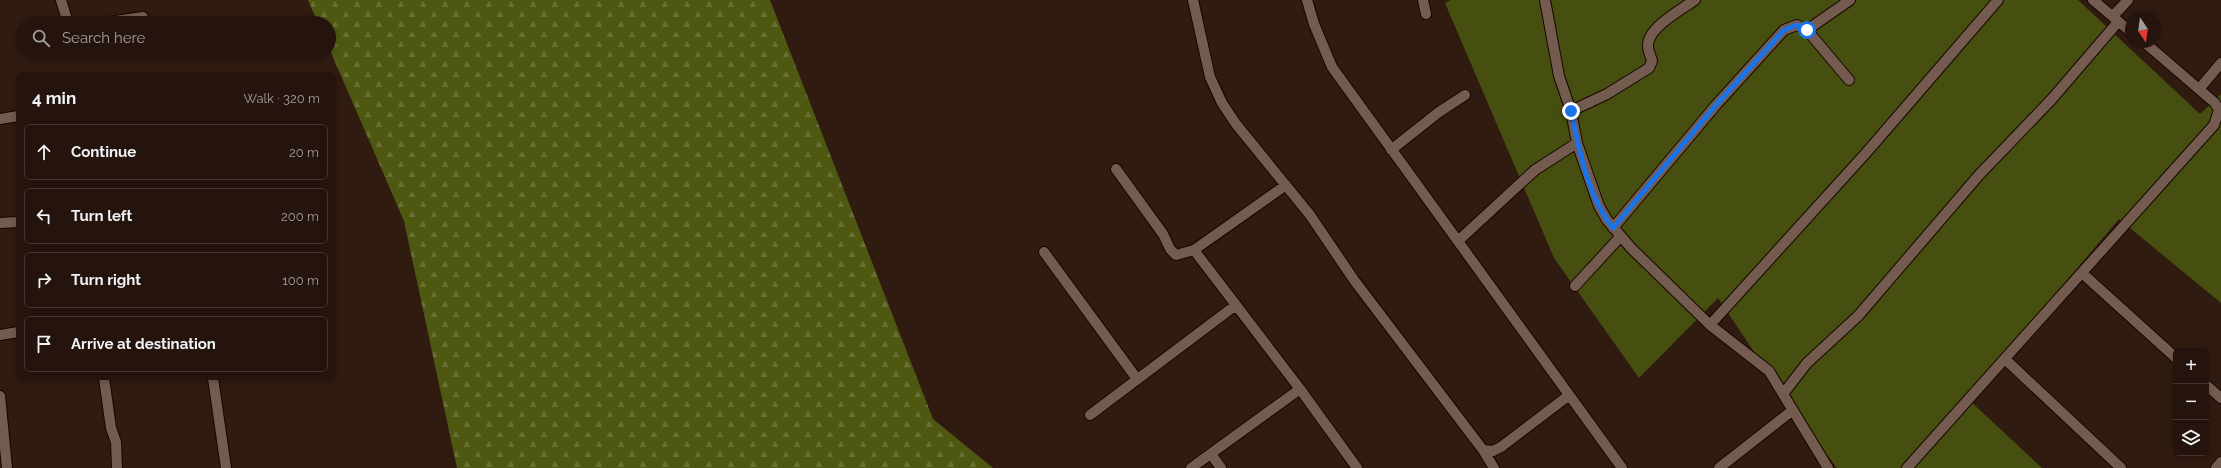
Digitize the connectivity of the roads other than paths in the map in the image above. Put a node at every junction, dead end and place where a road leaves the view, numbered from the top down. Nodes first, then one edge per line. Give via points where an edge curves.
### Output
1 (61, 0) edge
2 (1194, 0) edge
3 (1307, 0) edge
4 (1423, 0) edge
5 (1545, 0) edge
6 (1695, 0) edge
7 (1850, 0) edge
8 (1998, 0) edge
9 (2093, 0) edge
10 (2128, 0) edge
11 (1426, 14) dead end
12 (66, 16) edge
13 (2116, 19) junction
14 (2125, 27) edge
15 (1807, 30) junction
16 (2151, 48) edge
17 (2221, 63) edge
18 (1849, 80) dead end
19 (2200, 88) junction
20 (1465, 95) dead end
21 (1571, 111) junction
22 (16, 116) edge
23 (2220, 116) edge
24 (0, 118) edge
25 (1577, 143) junction
26 (1391, 150) junction
27 (1116, 169) dead end
28 (1286, 185) junction
29 (16, 222) edge
30 (0, 223) edge
31 (1613, 228) junction
32 (1620, 237) junction
33 (1458, 241) junction
34 (1194, 250) junction
35 (1044, 252) dead end
36 (2082, 273) junction
37 (1575, 286) dead end
38 (1236, 305) junction
39 (1710, 325) junction
40 (16, 332) edge
41 (0, 335) edge
42 (2173, 355) edge
43 (2006, 360) junction
44 (1137, 379) junction
45 (104, 380) edge
46 (213, 380) edge
47 (2209, 387) edge
48 (1300, 389) junction
49 (1783, 394) junction
50 (0, 396) edge
51 (1568, 396) junction
52 (2221, 398) edge
53 (1793, 410) junction
54 (1090, 415) dead end
55 (1483, 450) junction
56 (1211, 454) junction
57 (2221, 462) edge
58 (7, 468) edge
59 (117, 468) edge
60 (226, 468) edge
61 (1191, 468) edge
62 (1221, 468) edge
63 (1357, 468) edge
64 (1494, 468) edge
65 (1622, 468) edge
66 (1719, 468) edge
67 (1828, 468) edge
68 (1907, 468) edge
69 (2121, 468) edge
70 (2216, 468) edge

1 - 12 street
2 - 28 street via 1210,77 1222,103
3 - 26 street via 1332,67
4 - 11 street
5 - 21 street via 1559,76
6 - 21 street via 1673,14 1652,35 1647,46 1652,61 1649,68 1607,94
7 - 15 street
8 - 39 street via 1866,153
9 - 13 street
10 - 13 street
13 - 14 street
13 - 49 street via 2051,100 1979,175 1858,316 1807,363
15 - 18 street
15 - 31 street via 1797,25 1784,30 1716,105
16 - 19 street
17 - 19 street
19 - 23 street via 2215,103
20 - 26 street
21 - 25 street
22 - 24 street
23 - 36 street
25 - 31 street via 1599,206
25 - 33 street via 1535,170
26 - 33 street
27 - 34 street via 1163,234 1170,249 1176,254
28 - 34 street
28 - 55 street via 1310,215 1354,280
29 - 30 street
31 - 32 street
32 - 37 street
32 - 39 street
33 - 51 street
34 - 38 street
35 - 44 street
36 - 42 street
36 - 43 street
38 - 44 street
38 - 48 street
39 - 49 street via 1758,360
40 - 41 street
43 - 68 street
43 - 69 street
44 - 54 street
45 - 59 street via 111,428 116,442
46 - 60 street
47 - 52 street
48 - 56 street
48 - 63 street
49 - 53 street
50 - 58 street
51 - 55 street via 1501,447 1493,451
51 - 65 street
53 - 66 street
53 - 67 street
55 - 64 street
56 - 61 street
56 - 62 street
57 - 70 street

